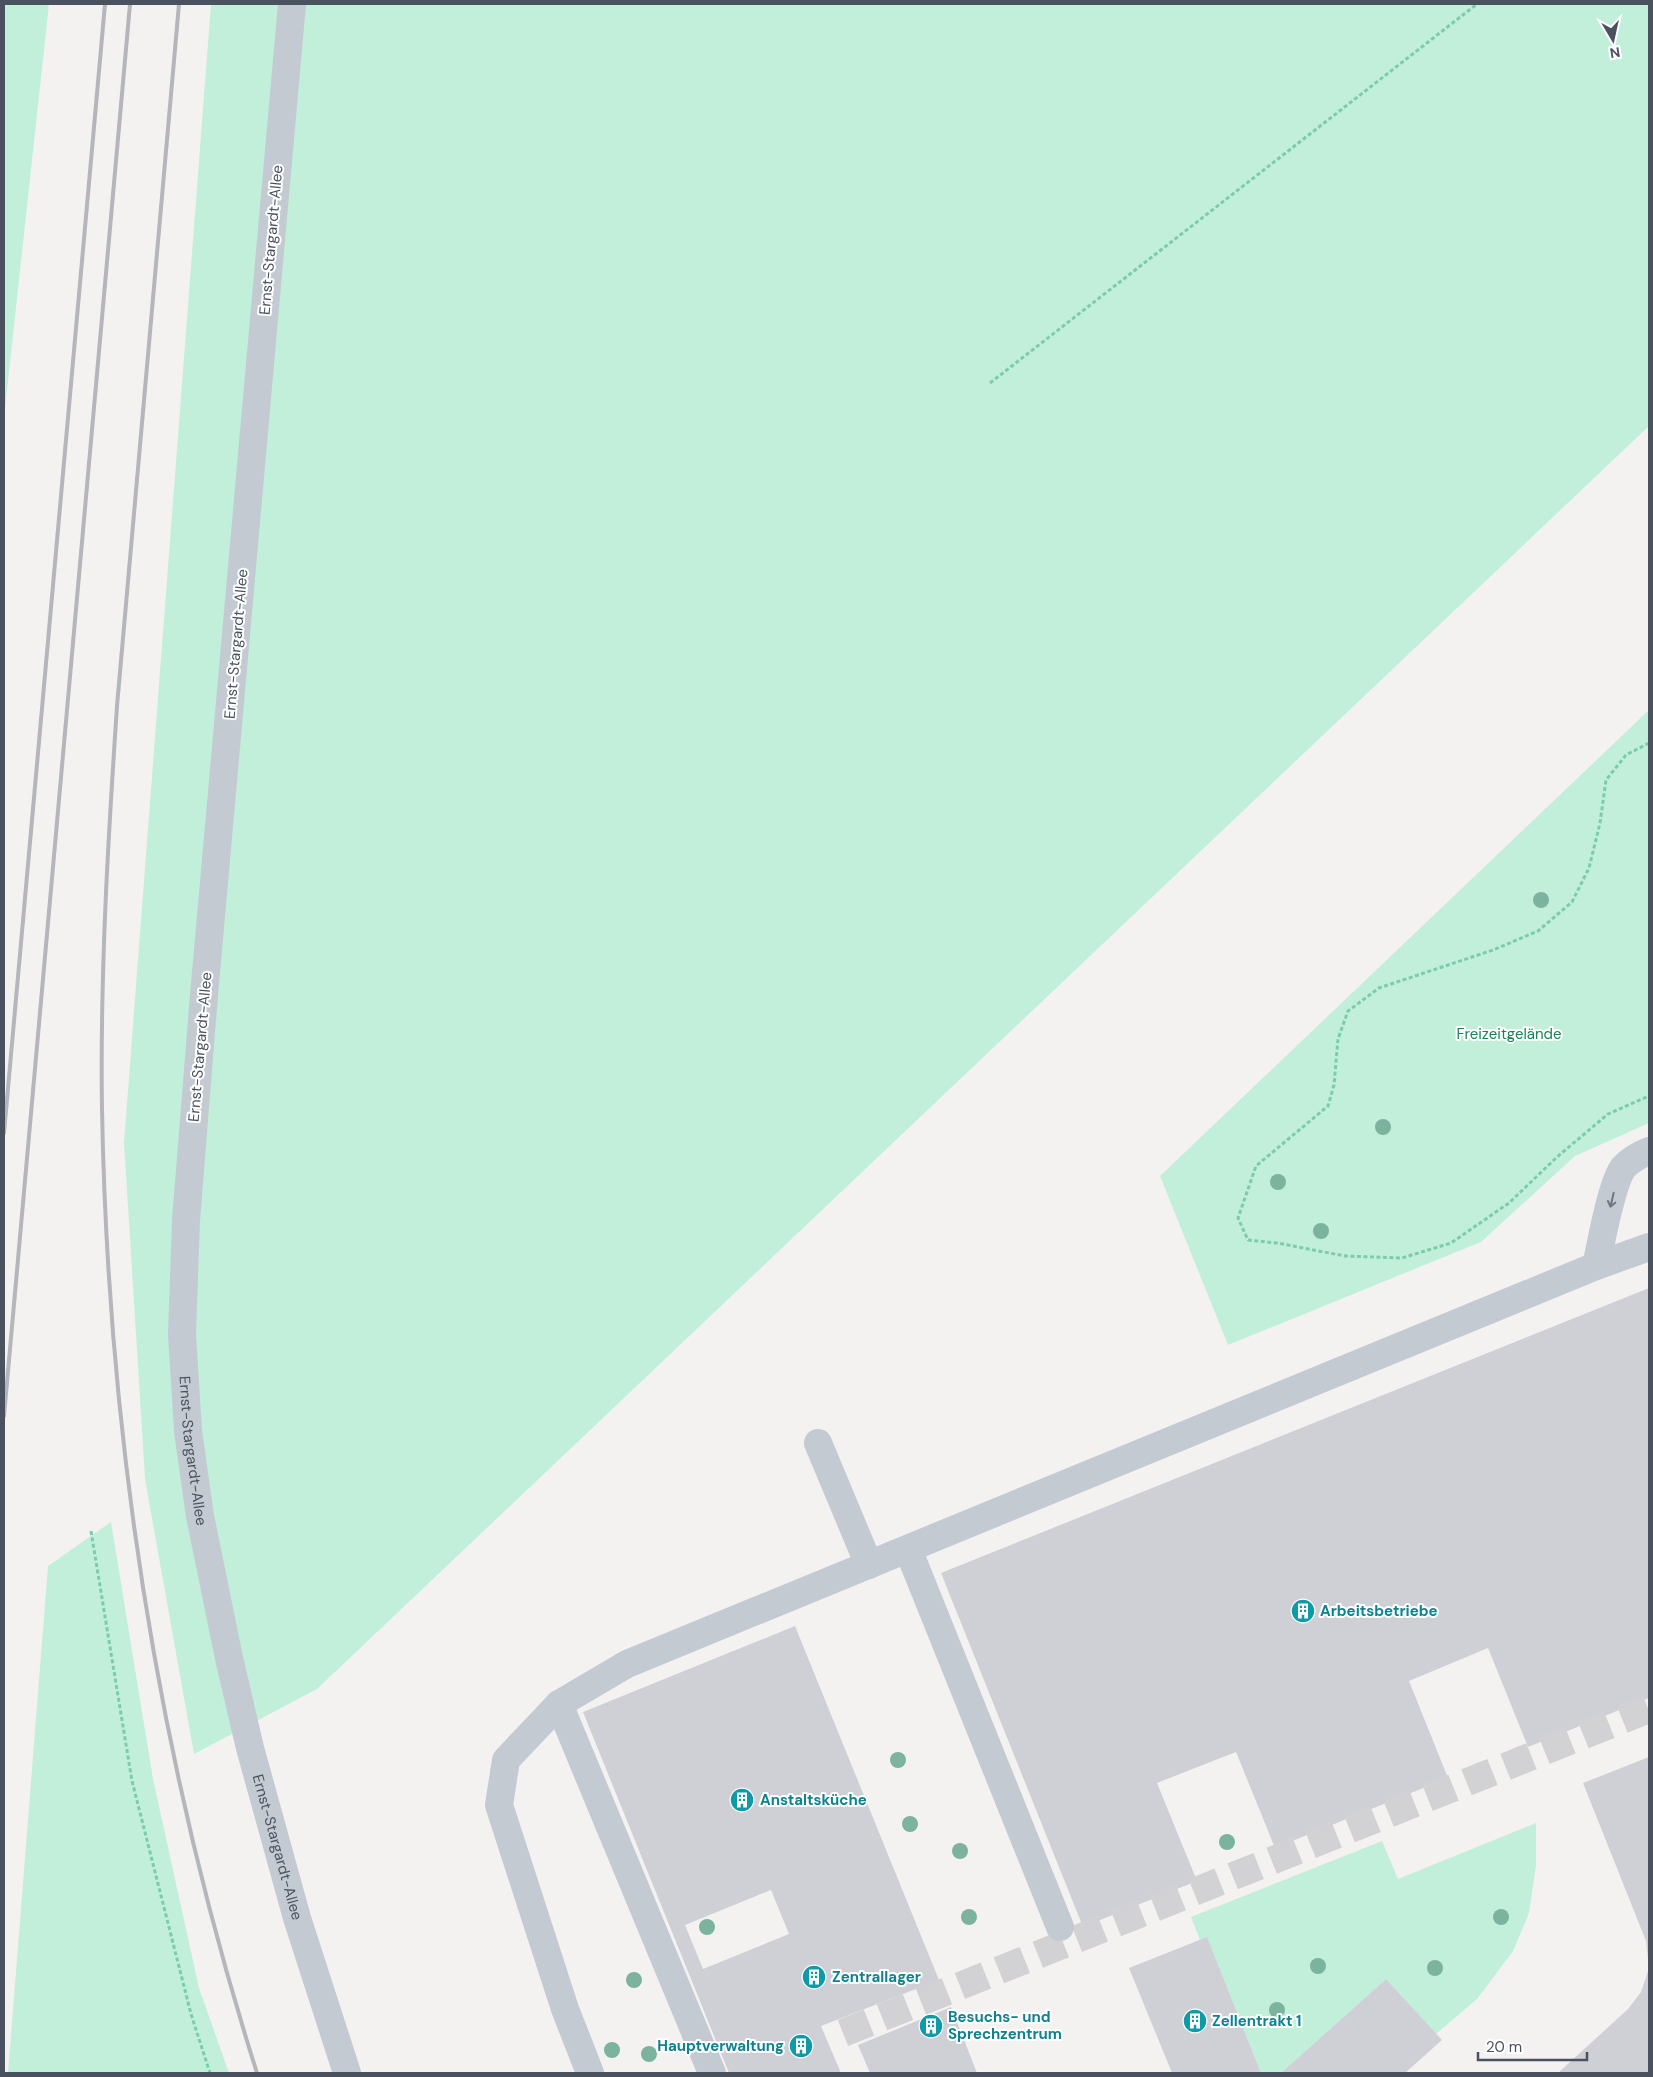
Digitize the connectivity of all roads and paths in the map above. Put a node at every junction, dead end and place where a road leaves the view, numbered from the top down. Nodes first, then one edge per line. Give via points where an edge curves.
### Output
1 (292, 4) edge
2 (1477, 4) edge
3 (990, 383) dead end
4 (1649, 743) edge
5 (1649, 1096) edge
6 (1649, 1151) edge
7 (1649, 1246) edge
8 (1596, 1266) junction
9 (818, 1443) dead end
10 (91, 1531) dead end
11 (908, 1549) junction
12 (869, 1565) junction
13 (559, 1704) junction
14 (1060, 1927) dead end
15 (210, 2073) edge
16 (347, 2073) edge
17 (590, 2073) edge
18 (712, 2073) edge

1 - 16 street, Ernst-Stargardt-Allee via 203,1005 186,1220 182,1335 188,1431 199,1507 229,1658 297,1918
2 - 3 path
4 - 5 path via 1626,755 1606,780 1589,868 1572,902 1538,931 1493,950 1379,988 1348,1011 1338,1039 1334,1085 1328,1106 1256,1166 1238,1218 1248,1240 1345,1256 1402,1258 1451,1243 1509,1203 1608,1114
6 -> 8 street via 1634,1158 1616,1183
7 - 8 street
8 - 11 street
9 - 12 street
10 - 15 path via 132,1781
11 - 12 street
11 - 14 street
12 - 13 street via 627,1664
13 - 17 street via 506,1760 498,1805 565,2009
13 - 18 street

